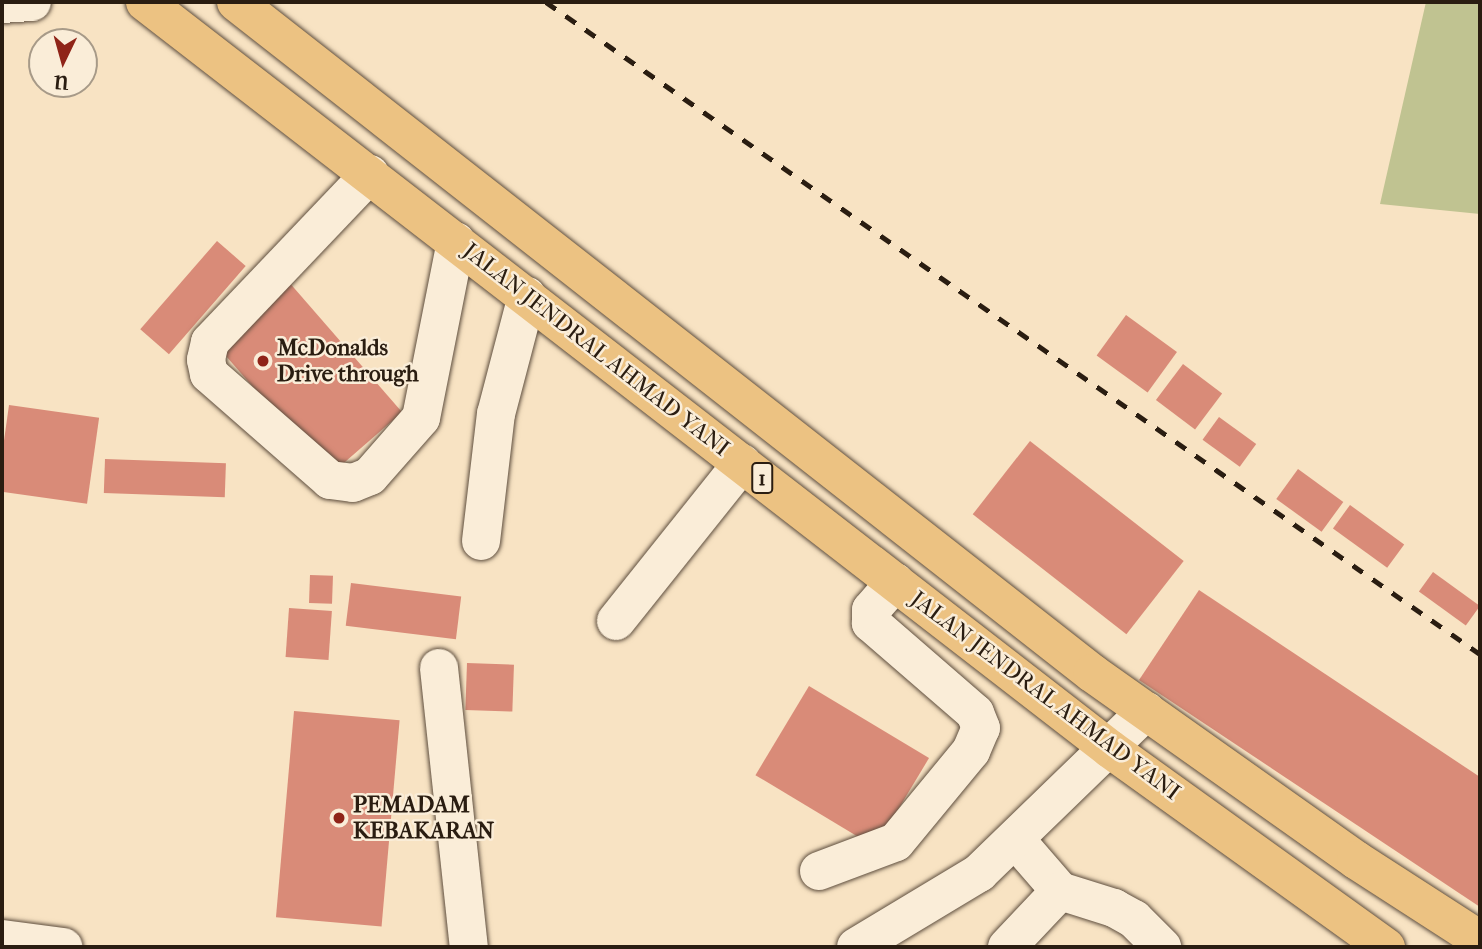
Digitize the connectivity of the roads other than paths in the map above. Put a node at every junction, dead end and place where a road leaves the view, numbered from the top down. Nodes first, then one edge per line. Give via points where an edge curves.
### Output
1 (32, 2) edge
2 (145, 2) edge
3 (236, 2) edge
4 (2, 4) edge
5 (370, 174) junction
6 (456, 241) junction
7 (527, 296) junction
8 (742, 463) junction
9 (481, 541) dead end
10 (895, 582) junction
11 (616, 621) dead end
12 (439, 668) dead end
13 (1146, 712) junction
14 (1110, 749) junction
15 (1015, 839) junction
16 (819, 872) dead end
17 (1060, 891) junction
18 (1480, 940) edge
19 (469, 947) edge
20 (856, 947) edge
21 (1007, 947) edge
22 (1161, 947) edge
23 (1386, 947) edge

1 - 4 lane
2 - 5 highway, JALAN JENDRAL AHMAD YANI / 1
3 - 13 highway, JALAN JENDRAL AHMAD YANI / 1
5 - 6 highway, JALAN JENDRAL AHMAD YANI / 1
5 - 6 lane via 210,342 206,360 209,374 330,480 353,483 370,476 421,418
6 - 7 highway, JALAN JENDRAL AHMAD YANI / 1
7 - 8 highway, JALAN JENDRAL AHMAD YANI / 1
7 - 9 lane via 496,414
8 - 10 highway, JALAN JENDRAL AHMAD YANI / 1
8 - 11 lane
10 - 14 highway, JALAN JENDRAL AHMAD YANI / 1
10 - 16 lane via 871,610 871,623 975,713 981,729 971,751 896,842
12 - 19 lane
13 - 14 lane
13 - 18 highway, JALAN JENDRAL AHMAD YANI / 1 via 1356,860
14 - 15 lane
14 - 23 highway, JALAN JENDRAL AHMAD YANI / 1
15 - 17 lane
15 - 20 lane via 979,873
17 - 21 lane
17 - 22 lane via 1134,919

